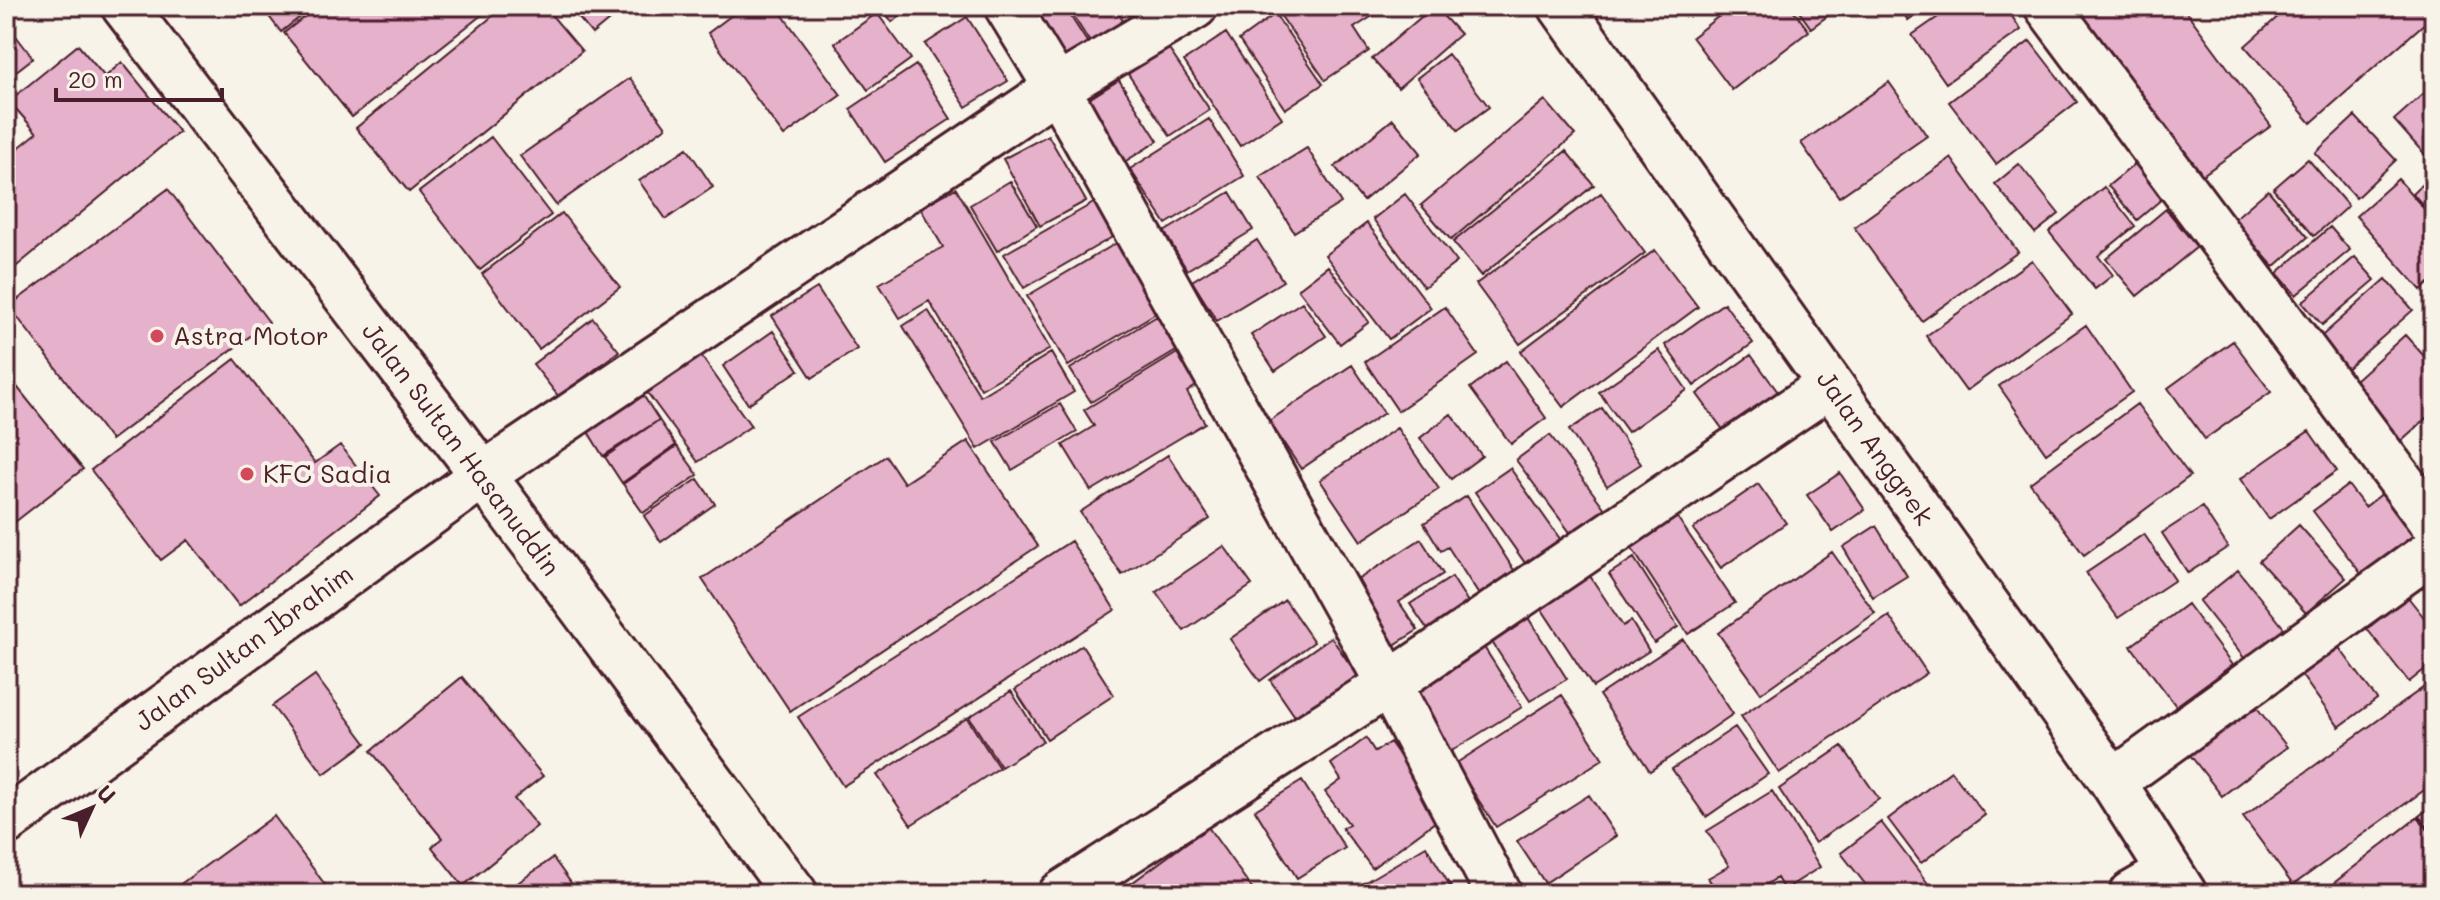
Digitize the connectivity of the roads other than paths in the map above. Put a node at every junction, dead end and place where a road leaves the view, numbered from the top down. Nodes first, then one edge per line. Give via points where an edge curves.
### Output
1 (124, 6) edge
2 (1007, 6) edge
3 (1195, 6) edge
4 (1561, 6) edge
5 (2047, 6) edge
6 (1057, 88) junction
7 (1830, 385) junction
8 (483, 475) junction
9 (2434, 525) edge
10 (2434, 550) edge
11 (1389, 684) junction
12 (2113, 782) junction
13 (6, 822) edge
14 (2177, 883) edge
15 (795, 894) edge
16 (1061, 894) edge
17 (1499, 894) edge
18 (2132, 894) edge

1 - 8 street, Jalan Sultan Hasanuddin
2 - 6 street
3 - 6 street, Jalan Sultan Ibrahim
4 - 7 street, Jalan Anggrek
5 - 9 street
6 - 8 street, Jalan Sultan Ibrahim
6 - 11 street
7 - 11 street
7 - 12 street, Jalan Anggrek
8 - 13 street, Jalan Sultan Ibrahim
8 - 15 street, Jalan Sultan Hasanuddin
10 - 12 street
11 - 16 street
11 - 17 street
12 - 14 street, Jalan Anggrek
14 - 18 street

